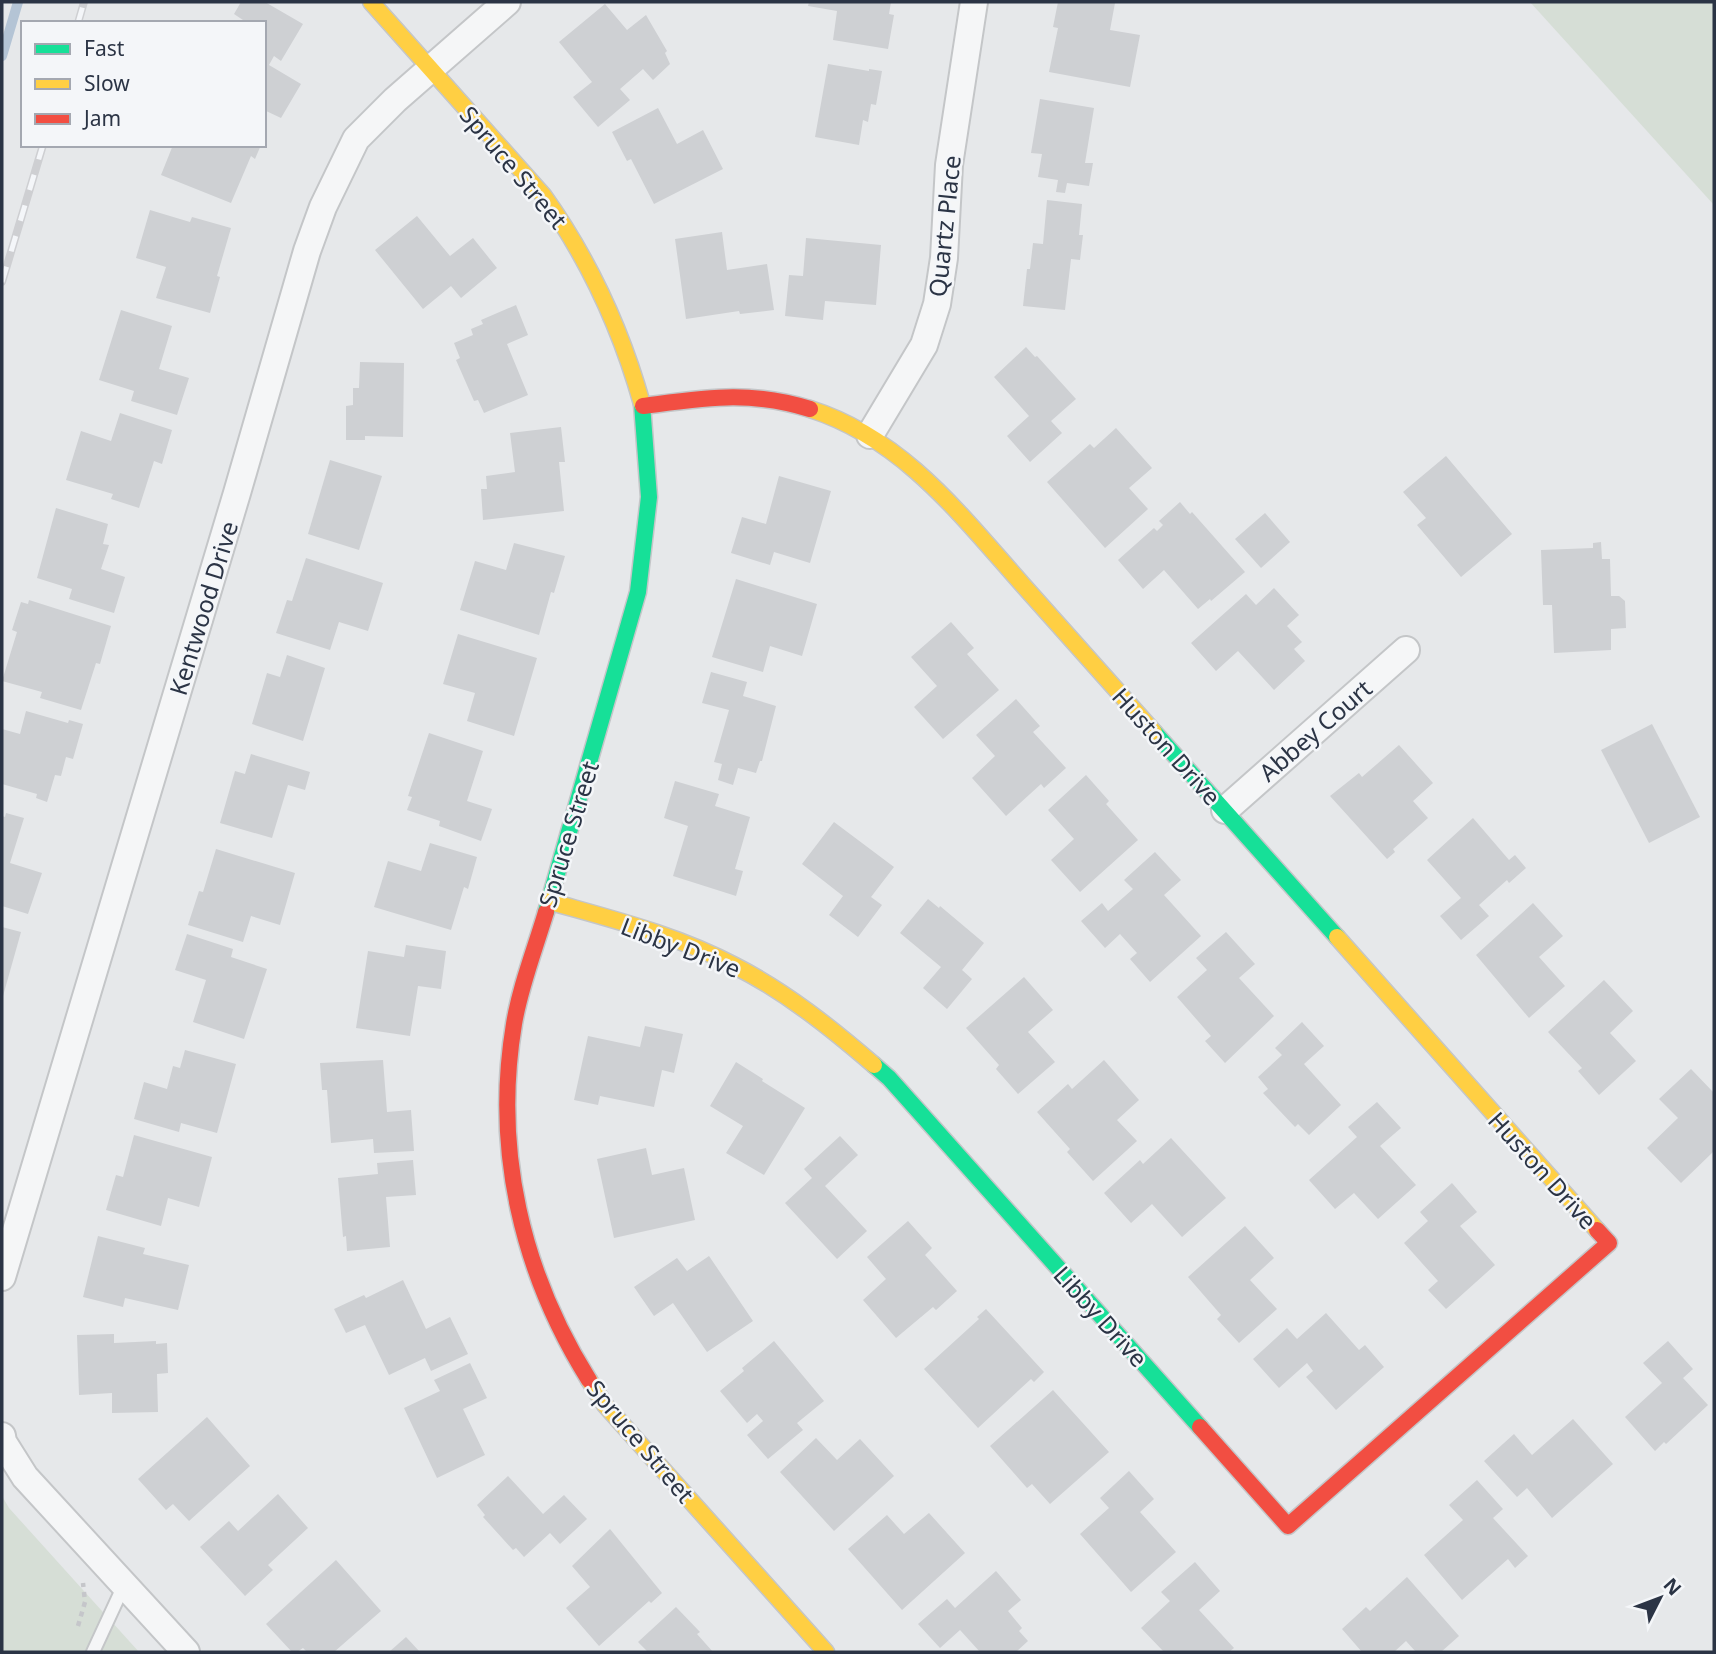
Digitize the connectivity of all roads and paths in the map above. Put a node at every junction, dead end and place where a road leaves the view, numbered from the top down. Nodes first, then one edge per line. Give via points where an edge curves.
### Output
1 (371, 2) edge
2 (508, 2) edge
3 (974, 2) edge
4 (430, 69) junction
5 (643, 406) junction
6 (870, 435) junction
7 (1406, 650) dead end
8 (1224, 810) junction
9 (548, 901) junction
10 (1609, 1243) joint
11 (2, 1277) edge
12 (2, 1436) edge
13 (83, 1583) dead end
14 (124, 1585) junction
15 (77, 1627) dead end
16 (93, 1652) edge
17 (186, 1652) edge
18 (827, 1652) edge

1 - 4 street, Spruce Street
2 - 4 street, Kentwood Drive
3 - 6 street, Quartz Place via 949,165 937,304 924,345
4 - 5 street, Spruce Street via 566,227 611,315
4 - 11 street, Kentwood Drive via 356,139 311,240
5 - 6 street, Huston Drive via 725,396 774,401 840,419
5 - 9 street, Spruce Street via 649,497 638,592
6 - 8 street, Huston Drive via 908,461 961,515
7 - 8 street, Abbey Court
8 - 10 street, Huston Drive
9 - 10 street, Libby Drive via 722,959 757,977 829,1027 889,1078 1288,1526
9 - 18 street, Spruce Street via 508,1059 509,1168 529,1259 558,1328 605,1405
12 - 14 street via 25,1477
13 - 15 path via 85,1602
14 - 16 lane
14 - 17 street

